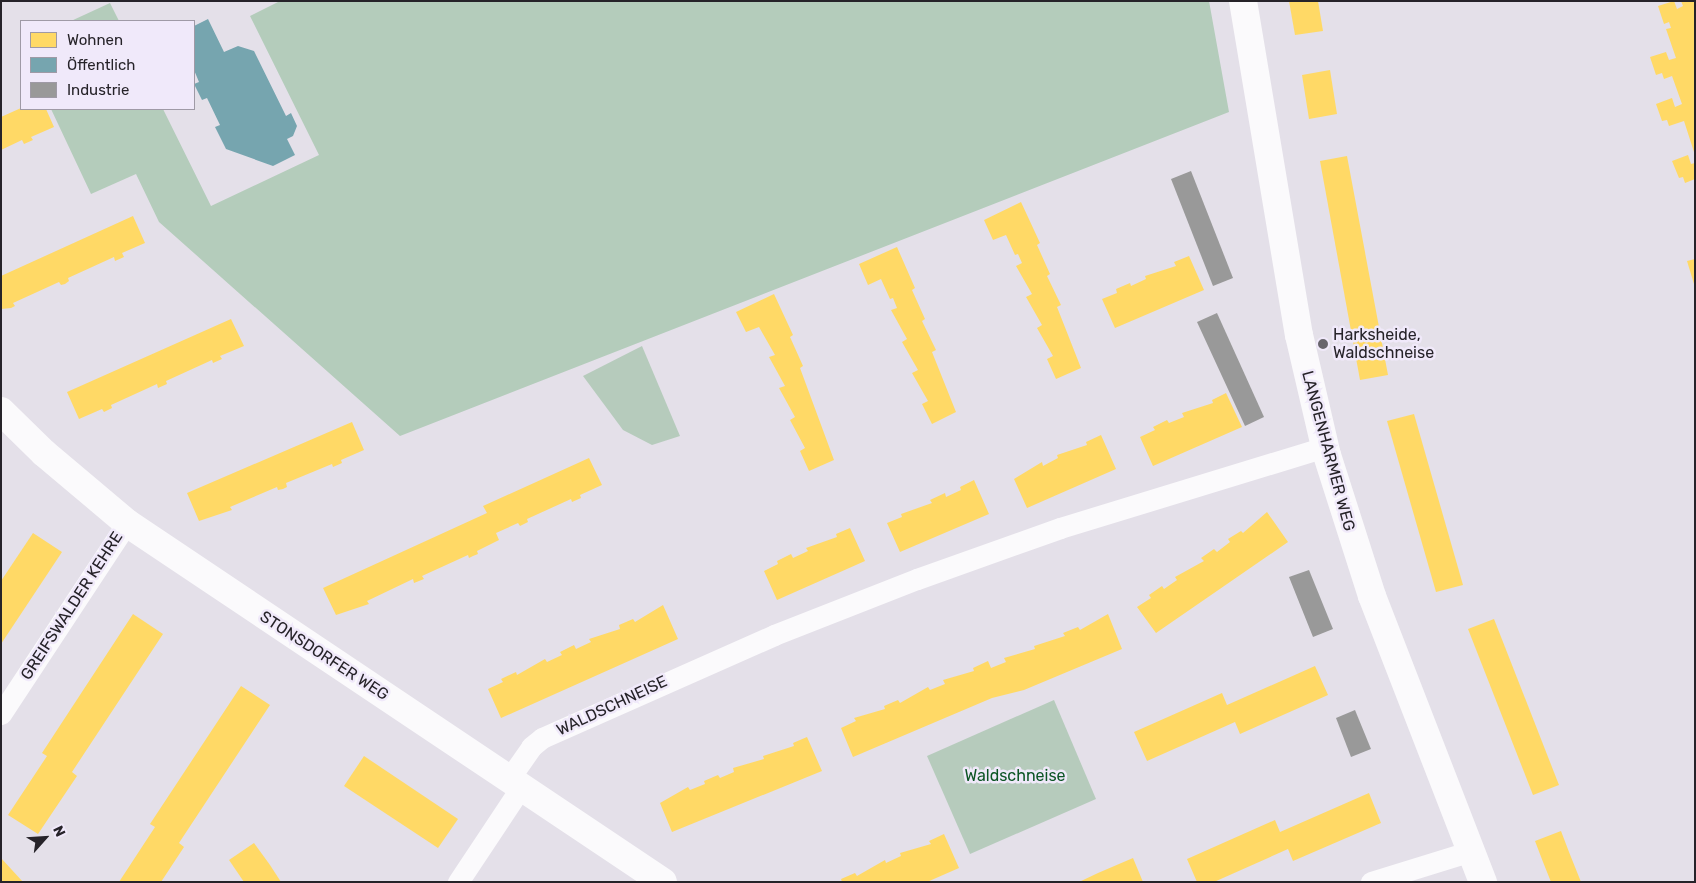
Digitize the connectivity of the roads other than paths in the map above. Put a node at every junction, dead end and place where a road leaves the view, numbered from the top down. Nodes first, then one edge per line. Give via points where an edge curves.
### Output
1 (1242, 1) edge
2 (1, 411) edge
3 (1325, 447) junction
4 (127, 523) junction
5 (1, 714) edge
6 (515, 783) junction
7 (1471, 851) junction
8 (458, 882) edge
9 (663, 882) edge
10 (1371, 882) edge
11 (1484, 882) edge

1 - 3 main road, LANGENHARMER WEG via 1299,335
2 - 4 main road, STONSDORFER WEG via 44,453
3 - 6 street, WALDSCHNEISE via 1060,528 786,630 539,740
3 - 7 main road, LANGENHARMER WEG via 1372,596
4 - 5 street, GREIFSWALDER KEHRE
4 - 6 main road, STONSDORFER WEG
6 - 8 street, WALDSCHNEISE
6 - 9 main road, STONSDORFER WEG
7 - 10 street
7 - 11 main road, LANGENHARMER WEG

